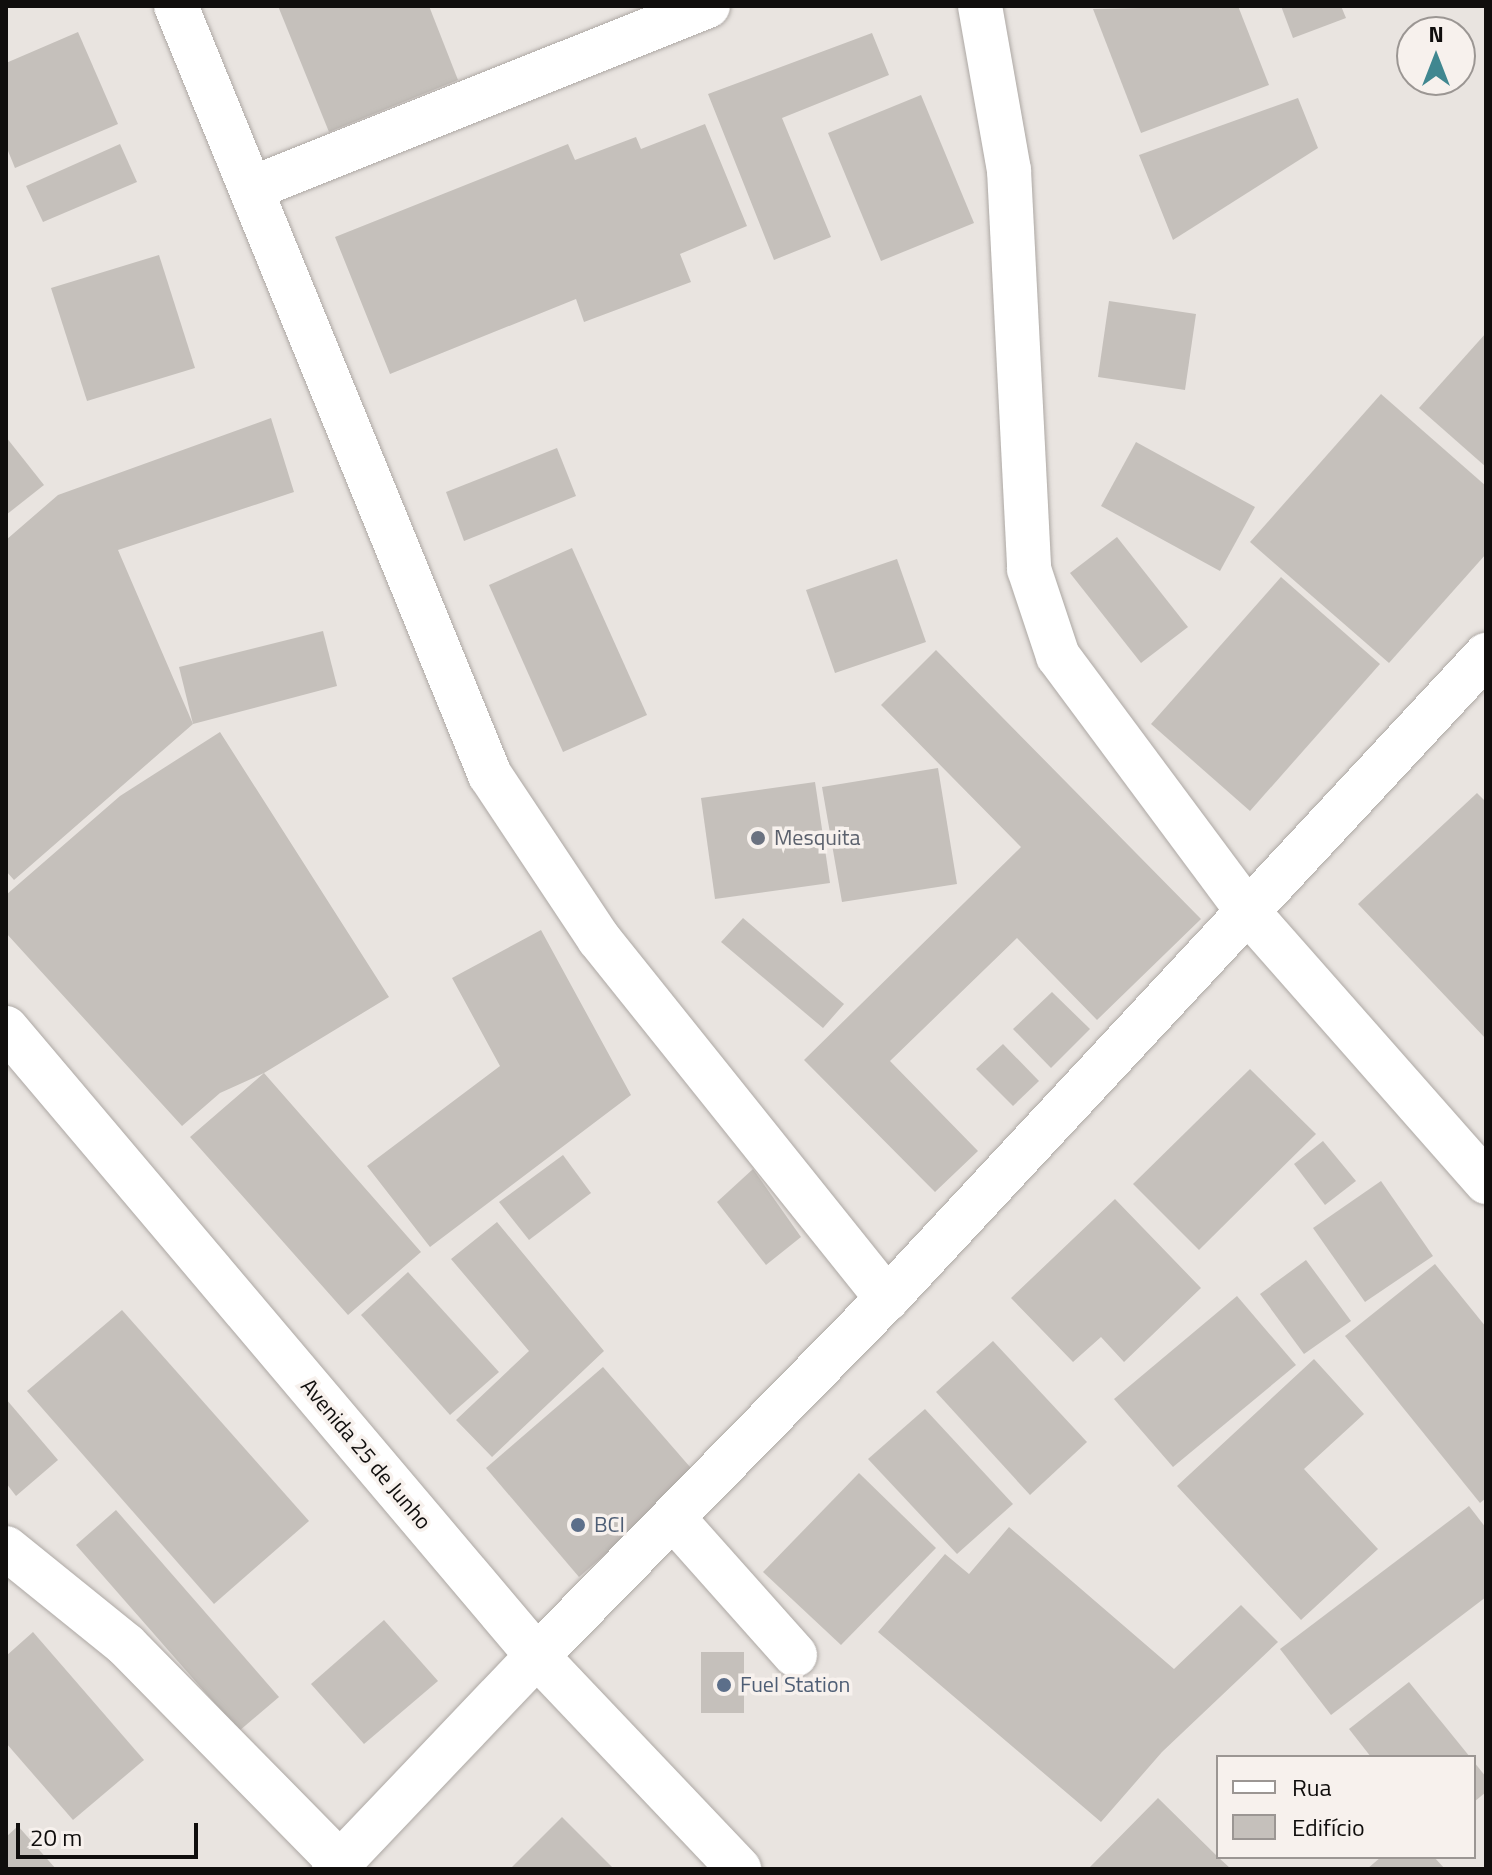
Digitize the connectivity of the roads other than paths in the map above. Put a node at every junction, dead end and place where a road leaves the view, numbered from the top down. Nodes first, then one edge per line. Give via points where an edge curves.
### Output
1 (176, 6) edge
2 (708, 6) edge
3 (980, 6) edge
4 (253, 188) junction
5 (1486, 655) edge
6 (1249, 913) junction
7 (6, 1028) edge
8 (1486, 1182) edge
9 (887, 1299) junction
10 (674, 1519) junction
11 (6, 1548) edge
12 (795, 1655) dead end
13 (537, 1656) junction
14 (337, 1866) edge
15 (739, 1869) edge

1 - 4 street
2 - 4 street
3 - 6 street via 1009,170 1029,569 1058,656
4 - 9 street via 490,775 599,939
5 - 6 street
6 - 8 street
6 - 9 street
7 - 13 street, Avenida 25 de Junho
9 - 10 street
10 - 12 street
10 - 13 street
11 - 14 street via 126,1645
13 - 14 street
13 - 15 street, Avenida 25 de Junho

